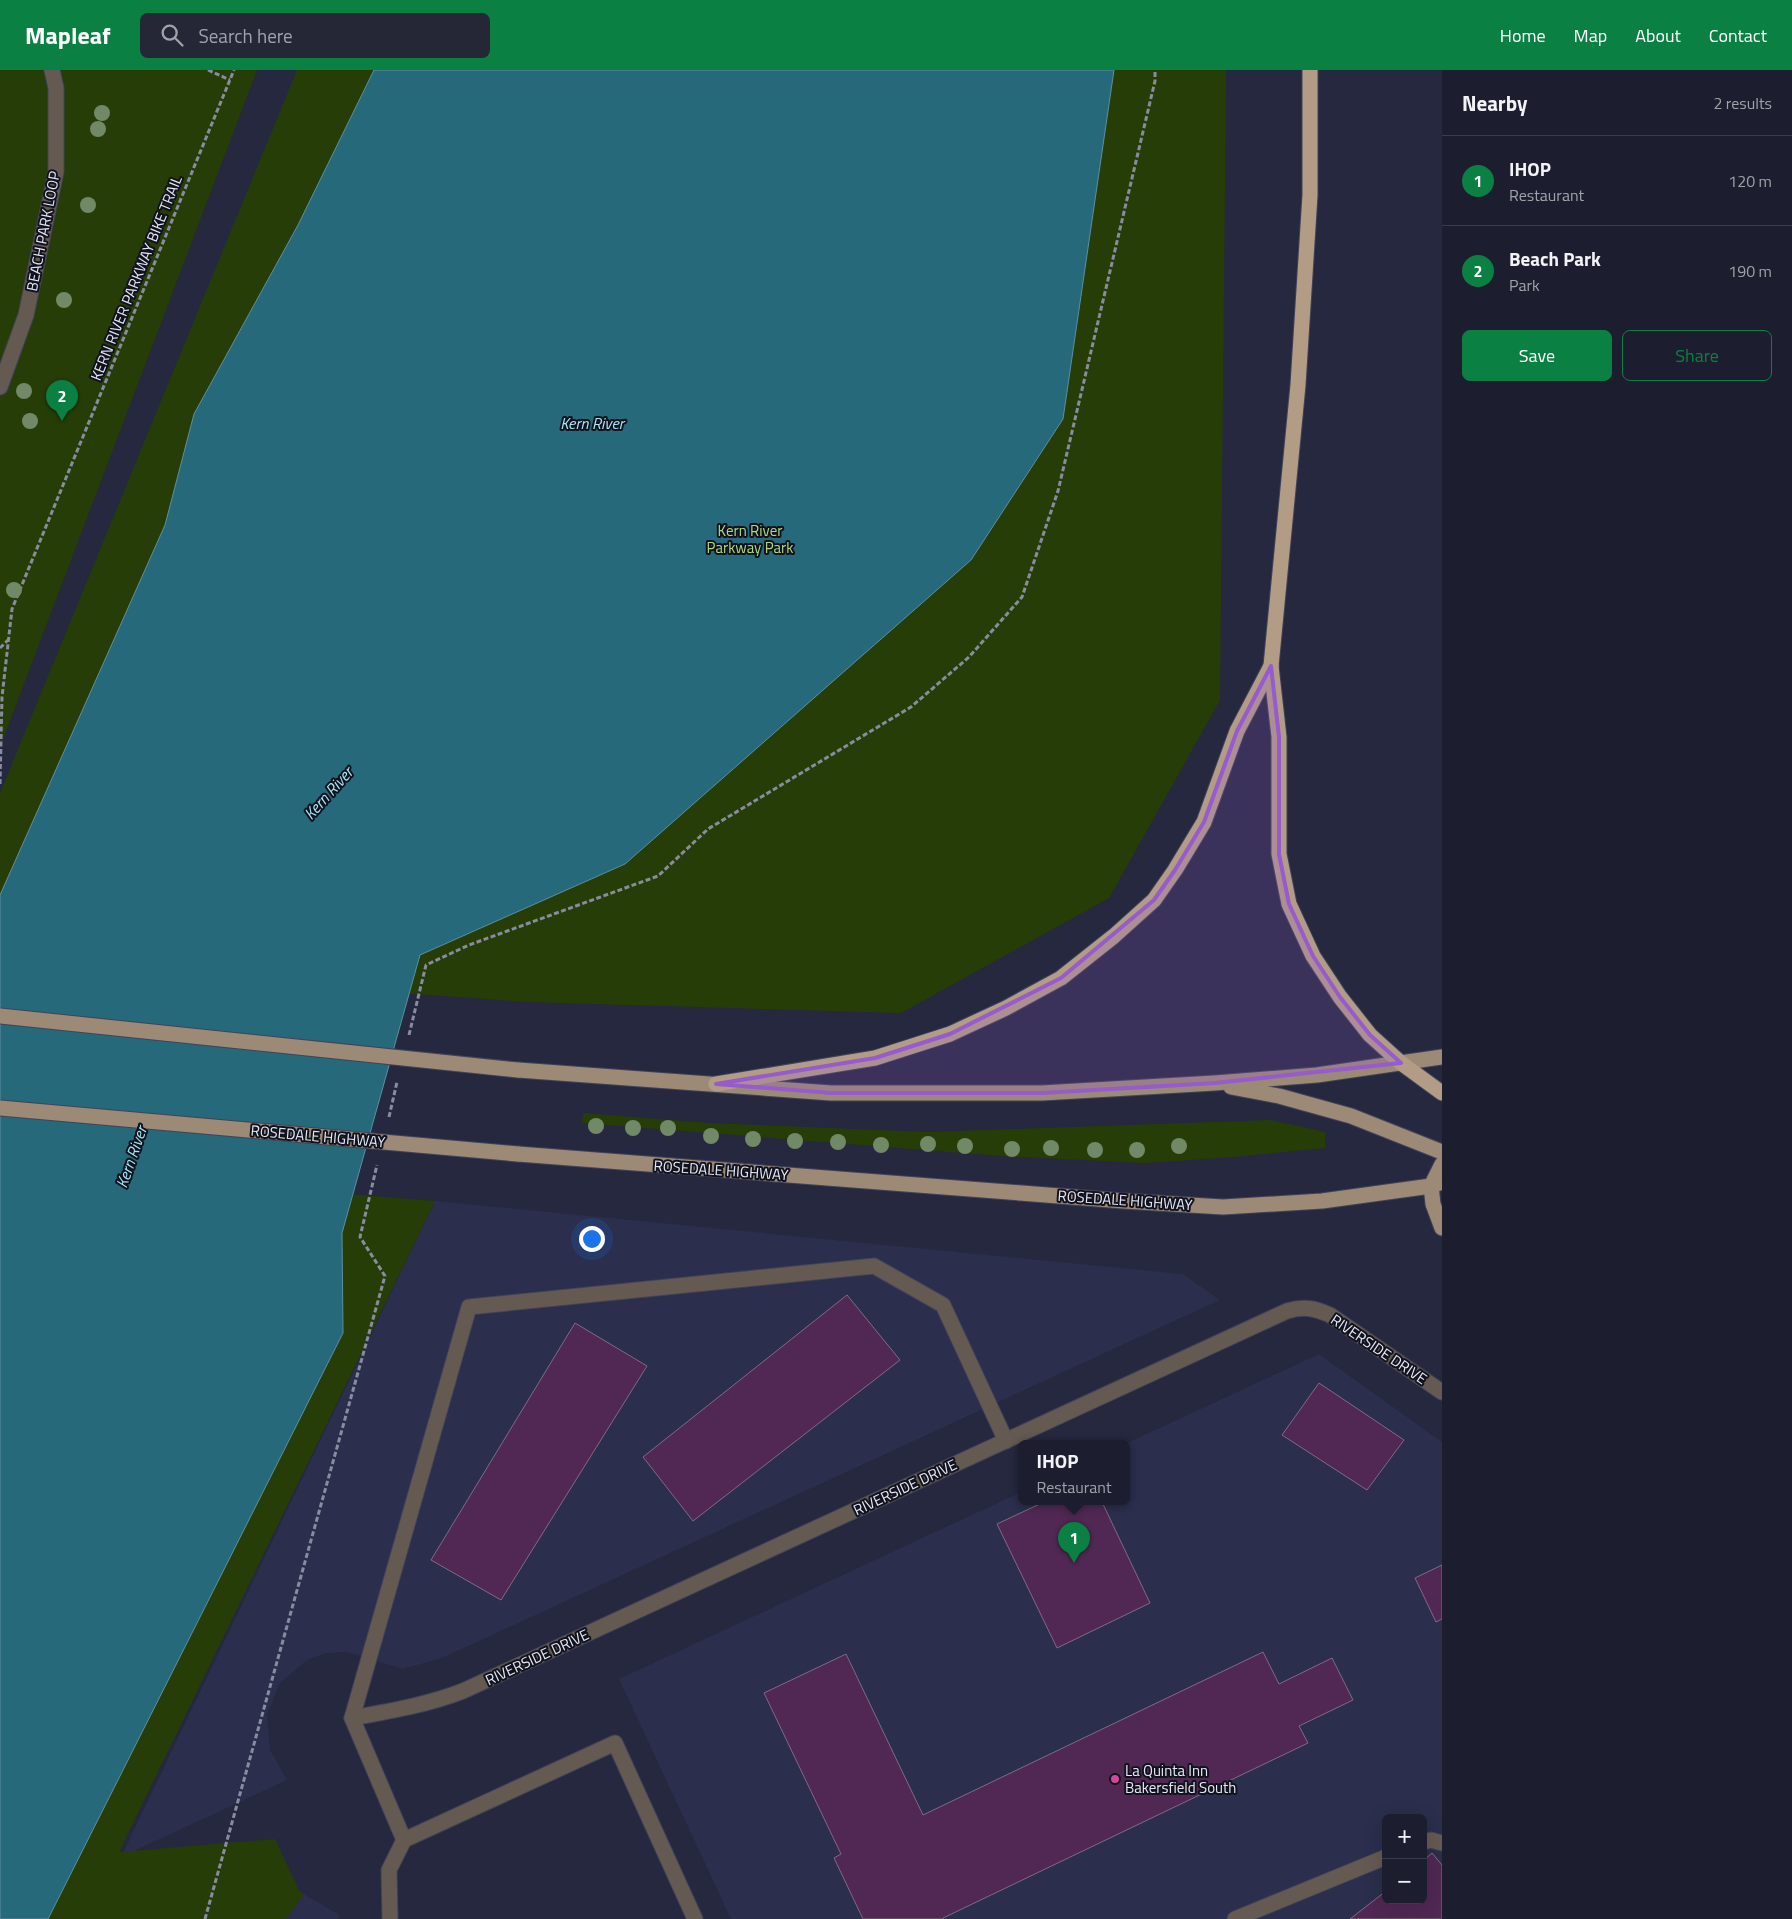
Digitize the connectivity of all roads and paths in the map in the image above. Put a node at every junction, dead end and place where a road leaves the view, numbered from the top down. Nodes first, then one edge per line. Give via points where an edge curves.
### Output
1 (52, 70) edge
2 (208, 70) edge
3 (234, 70) edge
4 (1155, 70) edge
5 (1310, 70) edge
6 (230, 80) junction
7 (0, 387) edge
8 (8, 640) junction
9 (0, 648) edge
10 (1271, 666) junction
11 (0, 784) edge
12 (0, 1016) edge
13 (408, 1040) dead end
14 (1442, 1057) edge
15 (1401, 1063) junction
16 (398, 1078) dead end
17 (1215, 1083) junction
18 (716, 1084) junction
19 (1442, 1093) edge
20 (0, 1108) edge
21 (387, 1125) dead end
22 (1442, 1152) edge
23 (378, 1162) dead end
24 (1442, 1164) edge
25 (1436, 1184) edge
26 (1442, 1228) edge
27 (1442, 1392) edge
28 (1006, 1441) junction
29 (352, 1718) junction
30 (404, 1840) junction
31 (1427, 1841) edge
32 (1442, 1842) edge
33 (1382, 1858) edge
34 (205, 1919) edge
35 (390, 1919) edge
36 (695, 1919) edge
37 (1234, 1919) edge

1 - 7 street, BEACH PARK LOOP via 56,88 56,172 26,315
2 - 6 path
3 - 6 path, KERN RIVER PARKWAY BIKE TRAIL
4 - 13 path via 1058,491 1022,597 969,657 911,707 708,829 658,876 469,945 426,965
5 - 10 highway via 1310,195 1298,385
6 - 8 path, KERN RIVER PARKWAY BIKE TRAIL via 12,609
8 - 9 path
8 - 11 path, KERN RIVER PARKWAY BIKE TRAIL via 2,697
10 - 15 highway via 1279,737 1278,854 1289,904 1313,956 1340,997 1370,1035
10 - 18 highway via 1237,732 1204,822 1176,870 1154,900 1061,978 950,1034 875,1058
12 - 18 main road, bridge via 518,1070
14 - 15 main road
15 - 17 main road via 1317,1075
15 - 19 highway
16 - 21 path
17 - 18 main road via 1042,1094 831,1093
17 - 22 main road via 1351,1116
20 - 25 main road, ROSEDALE HIGHWAY, bridge via 518,1154 1124,1202 1223,1207 1322,1201
23 - 34 path via 360,1237 385,1276
24 - 25 main road
25 - 26 main road via 1433,1204
27 - 28 street, RIVERSIDE DRIVE via 1330,1315 1302,1307 1287,1311
28 - 29 street, RIVERSIDE DRIVE via 463,1691 439,1701
28 - 29 street via 944,1305 874,1266 469,1307
29 - 30 street
30 - 35 street via 389,1870
30 - 36 street via 615,1743
31 - 32 street
33 - 37 street

